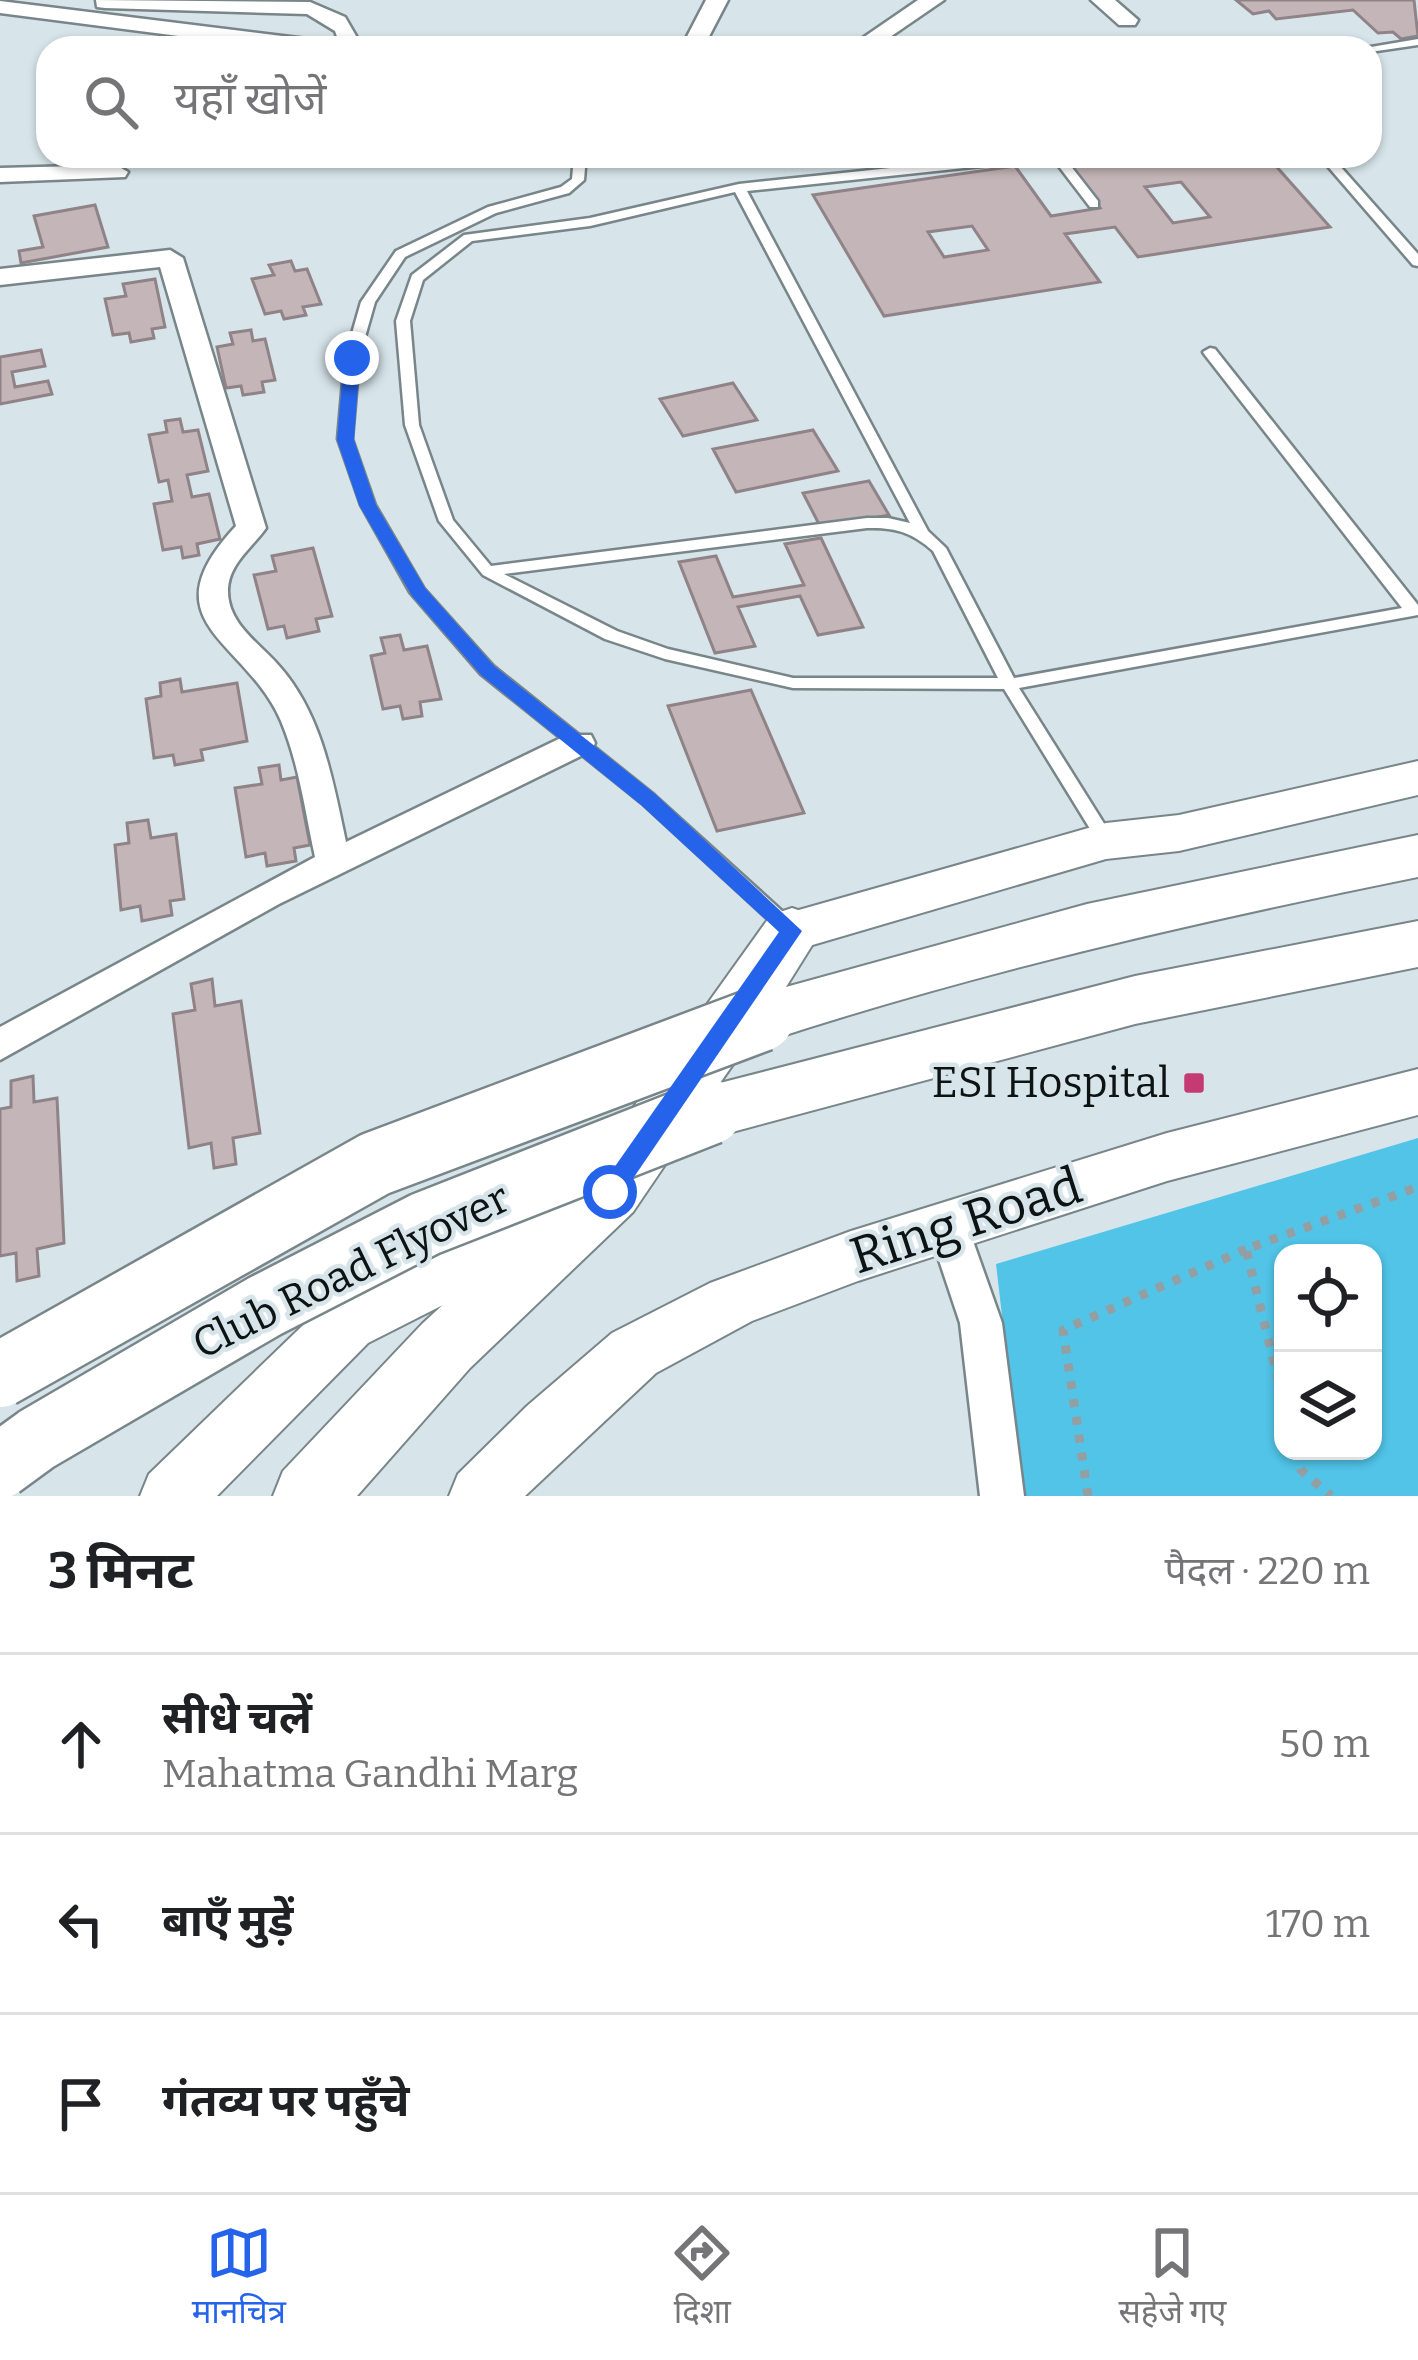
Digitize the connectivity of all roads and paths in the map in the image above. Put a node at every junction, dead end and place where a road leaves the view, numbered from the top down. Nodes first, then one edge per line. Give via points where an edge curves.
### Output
1 (717, 0) edge
2 (933, 0) edge
3 (1102, 0) edge
4 (0, 7) edge
5 (99, 7) edge
6 (1127, 20) dead end
7 (257, 36) edge
8 (350, 36) edge
9 (698, 36) edge
10 (878, 36) edge
11 (1418, 42) edge
12 (1382, 47) edge
13 (579, 168) edge
14 (926, 168) edge
15 (1066, 168) edge
16 (1336, 168) edge
17 (116, 172) dead end
18 (0, 176) edge
19 (740, 188) junction
20 (1094, 204) dead end
21 (1418, 262) edge
22 (0, 278) edge
23 (1210, 352) dead end
24 (921, 530) junction
25 (488, 572) junction
26 (1415, 611) edge
27 (1009, 684) junction
28 (579, 742) junction
29 (1418, 778) edge
30 (1106, 841) junction
31 (1418, 856) edge
32 (333, 862) junction
33 (792, 931) junction
34 (1418, 944) edge
35 (0, 1045) edge
36 (1418, 1092) edge
37 (1418, 1187) edge
38 (610, 1192) junction
39 (948, 1227) junction
40 (1246, 1249) junction
41 (1274, 1363) edge
42 (0, 1375) edge
43 (1298, 1460) edge
44 (0, 1466) edge
45 (172, 1496) edge
46 (309, 1496) edge
47 (481, 1496) edge
48 (1002, 1496) edge
49 (1088, 1496) edge
50 (1331, 1496) edge

1 - 9 street
2 - 10 street
3 - 6 street
4 - 5 street
5 - 7 street
5 - 8 street via 310,8 333,16
11 - 12 lane
13 - 28 lane via 565,190 492,209 400,254 368,302 345,440 368,505 418,592 487,670
14 - 19 lane
15 - 20 lane
16 - 21 lane
17 - 18 street
19 - 24 lane
19 - 25 lane via 590,222 468,238 418,278 403,321 412,425 446,521
22 - 32 street via 170,258 251,528 216,566 214,606 274,680 305,738
23 - 26 lane
24 - 25 lane via 867,523
24 - 27 lane via 939,548
25 - 27 lane via 611,635 793,683
26 - 27 lane
27 - 30 lane
28 - 32 street
28 - 33 lane
29 - 30 main road via 1178,833
30 - 33 main road
31 - 42 main road, Club Road Flyover, bridge via 1153,910 876,980 761,1019 375,1164
32 - 35 street
33 - 38 main road
34 - 44 main road, Club Road Flyover, bridge via 1135,1000 710,1112 425,1224 265,1306
36 - 39 main road, Ring Road via 1167,1157
37 - 40 path
38 - 45 main road via 346,1324
38 - 46 main road via 446,1346
39 - 47 main road, Ring Road via 731,1303 634,1354
39 - 48 street via 981,1322
40 - 41 path
40 - 49 path via 1063,1330
43 - 50 path

